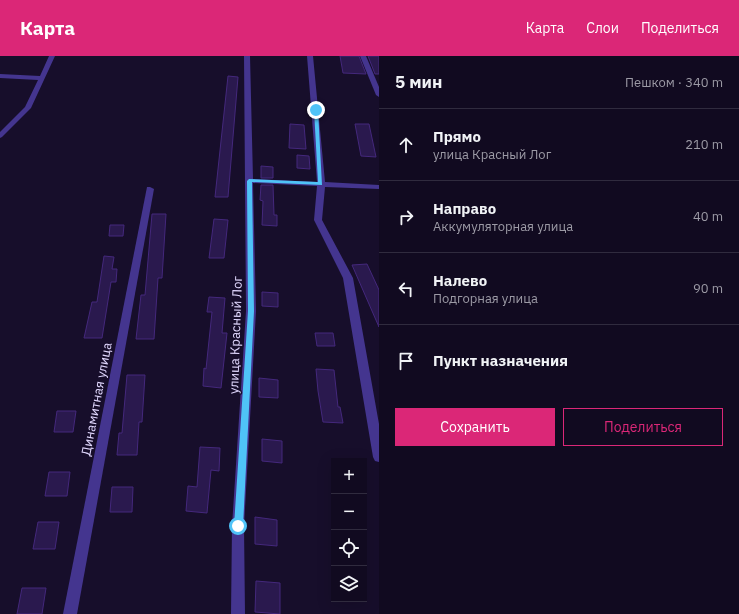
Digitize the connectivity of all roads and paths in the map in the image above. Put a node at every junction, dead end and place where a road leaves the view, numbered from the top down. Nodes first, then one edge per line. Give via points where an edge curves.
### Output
1 (52, 56) edge
2 (247, 56) edge
3 (310, 56) edge
4 (363, 56) edge
5 (0, 76) edge
6 (43, 78) junction
7 (379, 95) edge
8 (0, 136) edge
9 (249, 181) junction
10 (321, 184) junction
11 (379, 186) edge
12 (150, 189) dead end
13 (379, 457) edge
14 (70, 614) edge
15 (238, 614) edge

1 - 6 street
2 - 9 street, улица Красный Лог
3 - 10 street
4 - 7 street
5 - 6 street
6 - 8 street via 28,108
9 - 10 street
9 - 15 street, улица Красный Лог via 251,311 238,526
10 - 11 street
10 - 13 street via 318,220 348,278
12 - 14 street, Динамитная улица

